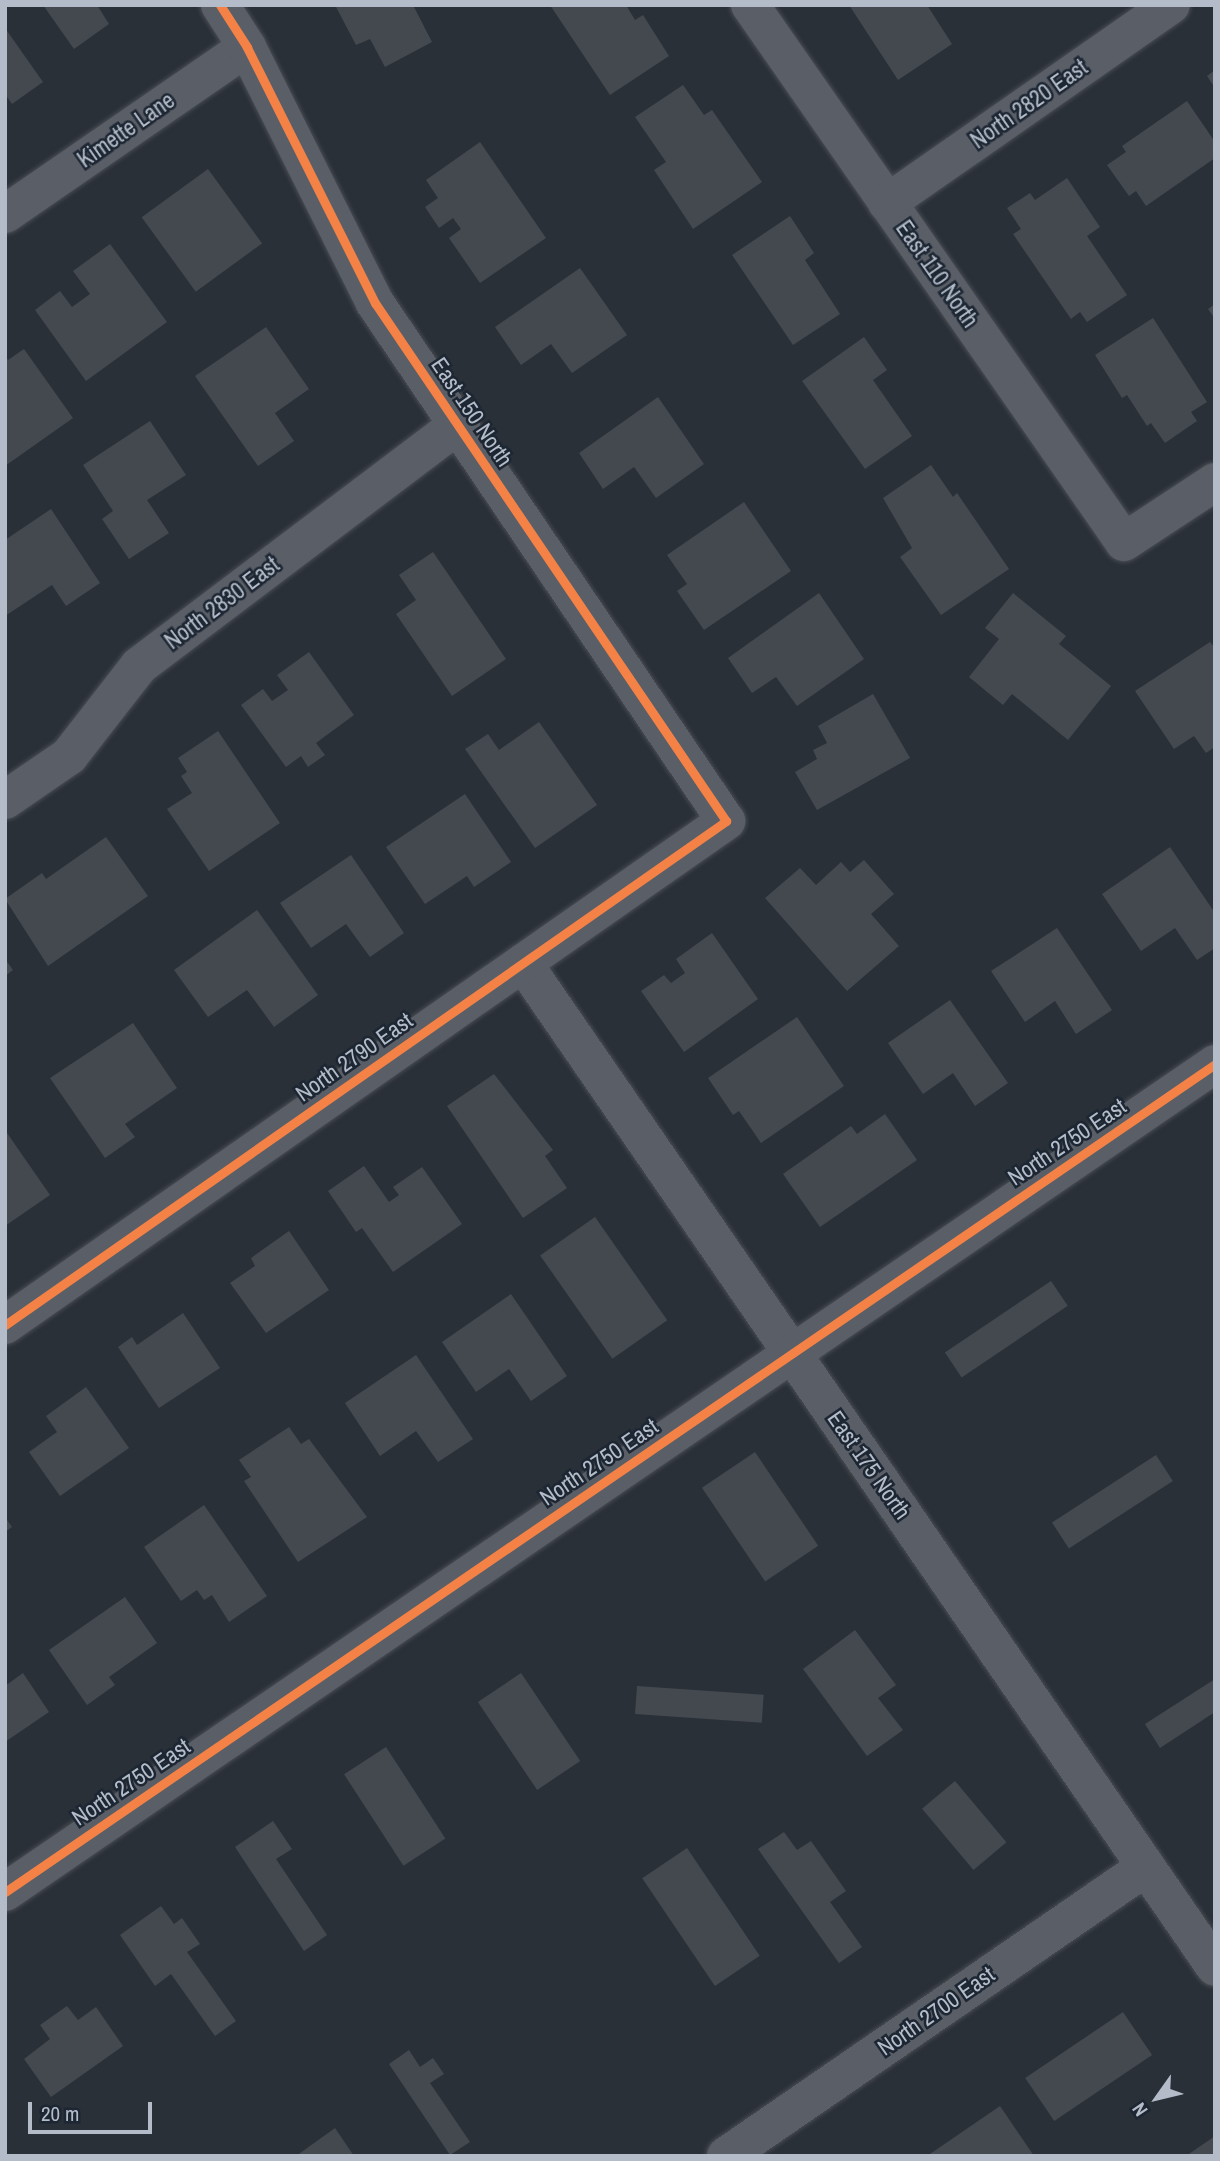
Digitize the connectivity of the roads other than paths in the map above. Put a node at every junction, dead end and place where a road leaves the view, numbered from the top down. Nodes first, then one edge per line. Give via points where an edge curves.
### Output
1 (220, 5) edge
2 (750, 5) edge
3 (1171, 5) edge
4 (247, 47) junction
5 (887, 203) junction
6 (5, 214) edge
7 (458, 425) junction
8 (1215, 482) edge
9 (5, 800) edge
10 (726, 821) joint
11 (523, 962) junction
12 (1215, 1064) edge
13 (5, 1325) edge
14 (792, 1354) junction
15 (1146, 1867) junction
16 (5, 1892) edge
17 (1215, 1967) edge
18 (726, 2156) edge

1 - 4 street, East 150 North
2 - 5 street, East 110 North
3 - 5 street, North 2820 East
4 - 6 street, Kimette Lane
4 - 7 street, East 150 North via 376,303
5 - 8 street, East 110 North via 1124,542
7 - 9 street, North 2830 East via 139,666 69,756
7 - 10 street, East 150 North
10 - 11 street, North 2790 East
11 - 13 street, North 2790 East
11 - 14 street, East 175 North
12 - 14 street, North 2750 East
14 - 15 street, East 175 North
14 - 16 street, North 2750 East
15 - 17 street, East 175 North
15 - 18 street, North 2700 East

